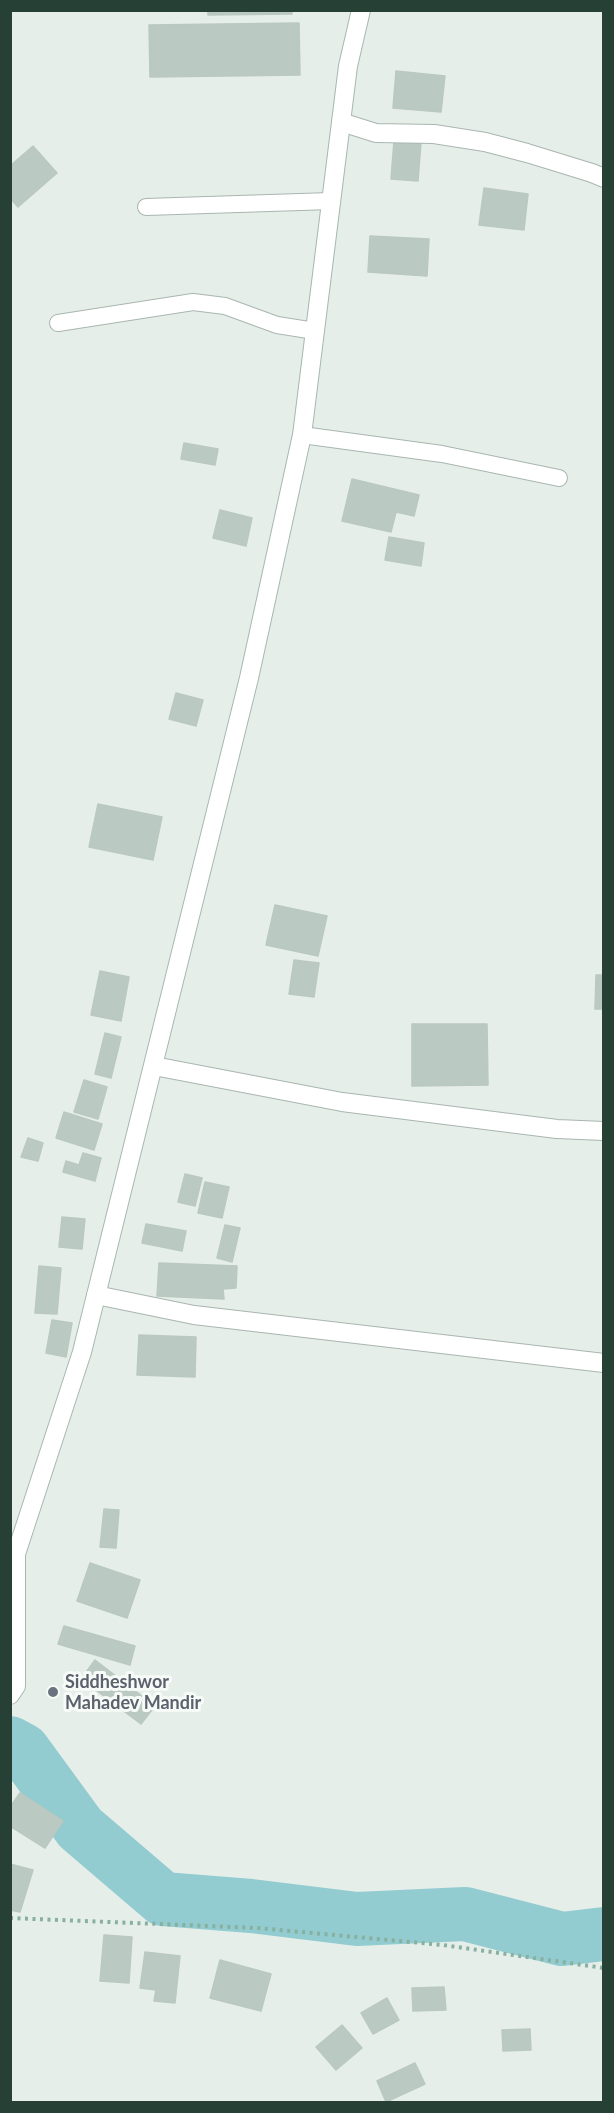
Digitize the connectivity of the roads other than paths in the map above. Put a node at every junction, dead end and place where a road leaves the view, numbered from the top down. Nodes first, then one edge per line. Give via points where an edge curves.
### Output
1 (361, 10) edge
2 (341, 122) junction
3 (603, 178) edge
4 (331, 201) junction
5 (146, 207) dead end
6 (58, 323) dead end
7 (315, 331) junction
8 (302, 435) junction
9 (559, 478) dead end
10 (154, 1066) junction
11 (603, 1131) edge
12 (96, 1295) junction
13 (603, 1363) edge
14 (13, 1691) edge

1 - 2 main road
2 - 3 main road via 376,133 434,134 485,142
2 - 4 main road
4 - 5 lane
4 - 7 main road
6 - 7 lane via 193,302 225,306 277,325
7 - 8 main road
8 - 9 lane via 442,454
8 - 10 main road via 249,678
10 - 11 main road via 342,1102 557,1129
10 - 12 main road
12 - 13 main road via 194,1315
12 - 14 main road via 82,1352 16,1554

